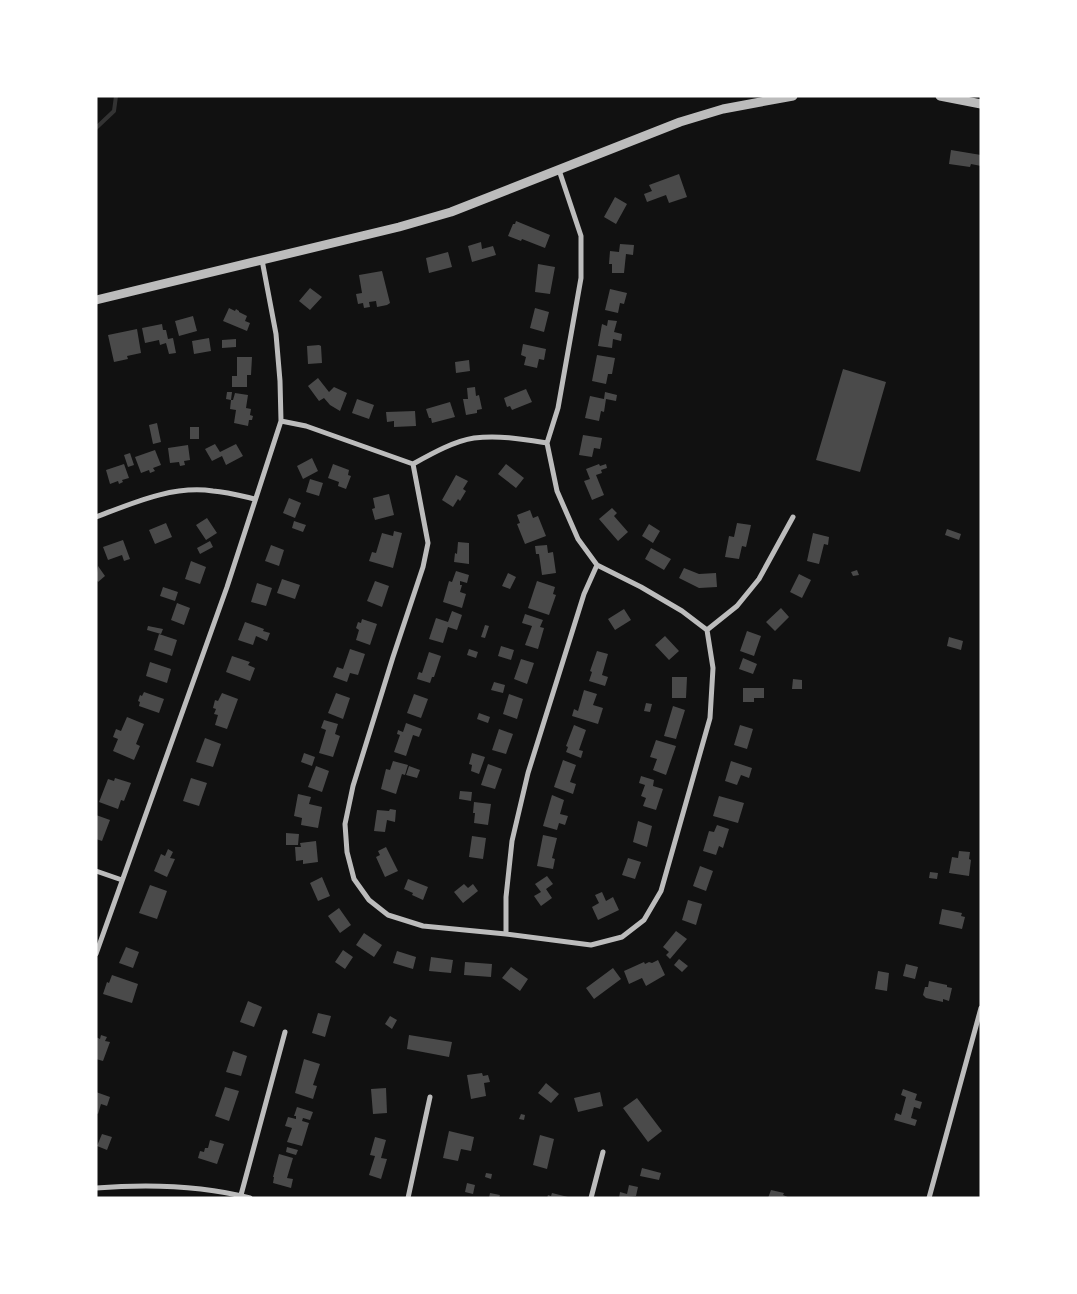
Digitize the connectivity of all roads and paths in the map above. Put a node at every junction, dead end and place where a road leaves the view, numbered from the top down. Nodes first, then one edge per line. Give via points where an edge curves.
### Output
1 (793, 96) edge
2 (940, 96) edge
3 (981, 104) edge
4 (559, 170) junction
5 (262, 260) junction
6 (96, 300) edge
7 (281, 421) junction
8 (547, 444) junction
9 (413, 464) junction
10 (256, 499) junction
11 (96, 517) edge
12 (793, 517) dead end
13 (597, 565) junction
14 (707, 630) junction
15 (96, 871) edge
16 (122, 880) junction
17 (506, 934) junction
18 (96, 954) edge
19 (981, 1008) edge
20 (285, 1032) dead end
21 (430, 1097) dead end
22 (603, 1152) dead end
23 (96, 1188) edge
24 (241, 1195) junction
25 (250, 1198) edge
26 (408, 1198) edge
27 (591, 1198) edge
28 (929, 1198) edge

1 - 4 street via 724,109 680,122
2 - 3 street
4 - 5 street via 451,212
4 - 8 street via 581,236 581,278 558,408
5 - 6 street
5 - 7 street via 276,334
7 - 9 street via 306,426
7 - 10 street
8 - 9 street via 510,437 472,438 438,450
8 - 13 street via 557,491 578,539
9 - 17 street via 428,543 354,786 345,824 346,852 354,879 369,900 388,915 424,926
10 - 11 street via 212,490 180,491 142,499
10 - 16 street
12 - 14 street via 760,578 737,606
13 - 14 street via 682,610
13 - 17 street via 584,594 528,773 512,841
14 - 17 street via 712,668 710,718 661,891 644,920 622,937 591,945
15 - 16 street
16 - 18 street
19 - 28 street
20 - 24 street
21 - 26 street
22 - 27 street
23 - 24 street via 191,1188
24 - 25 street

